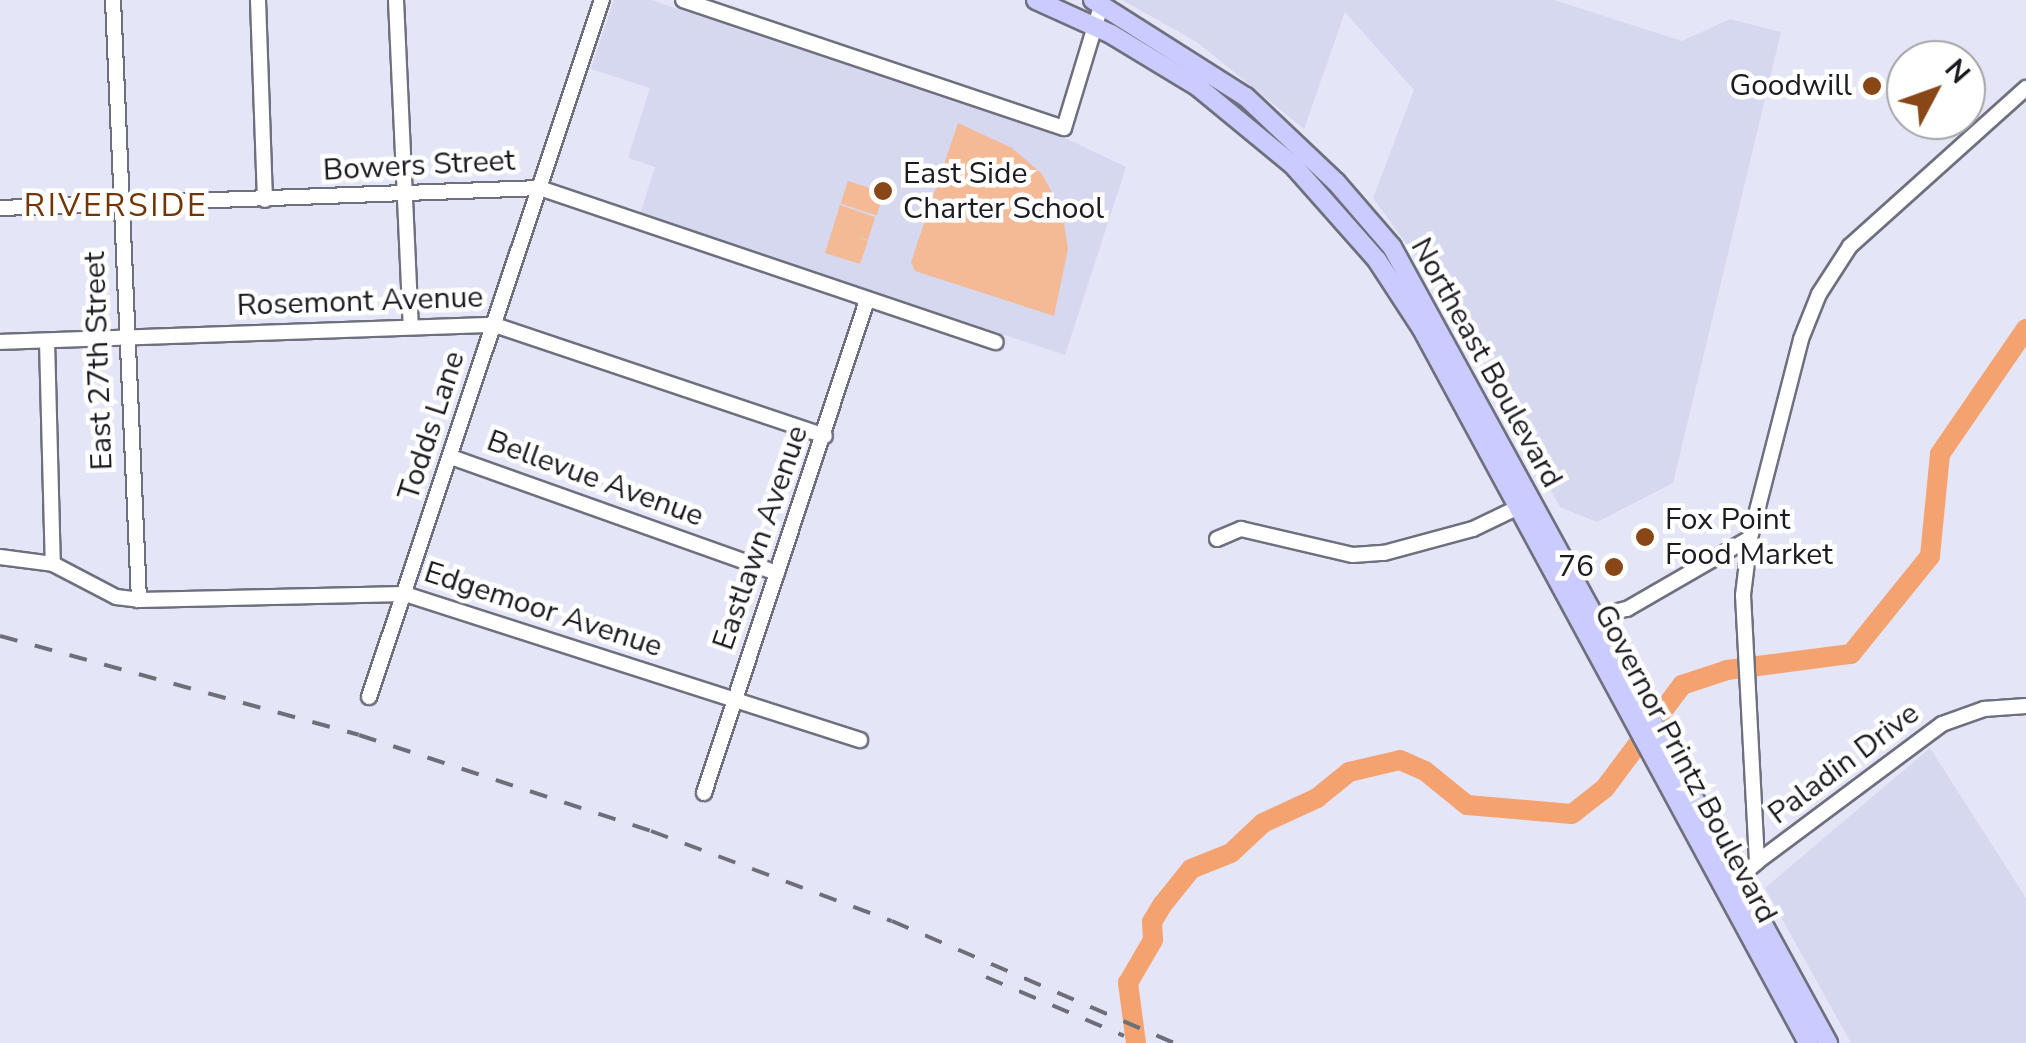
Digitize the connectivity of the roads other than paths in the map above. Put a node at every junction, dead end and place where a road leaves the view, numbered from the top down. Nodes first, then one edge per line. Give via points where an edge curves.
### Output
1 (113, 0) edge
2 (258, 0) edge
3 (396, 0) edge
4 (602, 0) edge
5 (682, 0) edge
6 (1036, 0) edge
7 (1064, 0) edge
8 (1099, 2) edge
9 (1094, 25) junction
10 (2026, 88) edge
11 (540, 188) junction
12 (404, 196) junction
13 (266, 200) junction
14 (121, 203) junction
15 (0, 208) edge
16 (867, 300) junction
17 (495, 324) junction
18 (410, 325) junction
19 (124, 339) junction
20 (48, 340) junction
21 (0, 342) edge
22 (996, 342) dead end
23 (824, 436) junction
24 (450, 457) junction
25 (1524, 504) junction
26 (1547, 531) joint
27 (1750, 538) junction
28 (1217, 539) dead end
29 (0, 557) edge
30 (53, 564) junction
31 (778, 573) junction
32 (1562, 593) junction
33 (405, 594) junction
34 (139, 600) junction
35 (1594, 617) junction
36 (369, 697) dead end
37 (735, 701) junction
38 (2026, 706) edge
39 (1640, 719) junction
40 (860, 740) dead end
41 (704, 794) dead end
42 (1757, 862) junction
43 (1737, 879) junction
44 (1797, 1023) junction
45 (1808, 1043) edge
46 (1818, 1043) edge
47 (1828, 1043) edge

1 - 14 street, East 27th Street
2 - 13 street
3 - 12 street
4 - 11 street, Todds Lane
5 - 9 street via 1064,128
6 - 9 main road, Governor Printz Boulevard
7 - 8 main road via 1081,7
8 - 9 street
8 - 25 main road, Northeast Boulevard via 1246,97 1350,196 1427,302
9 - 25 main road, Governor Printz Boulevard via 1212,97 1293,165 1355,231 1422,329
10 - 27 street via 1850,246 1819,294 1796,354
11 - 12 street, Bowers Street
11 - 16 street, Bowers Street
11 - 17 street, Todds Lane
12 - 13 street, Bowers Street
12 - 18 street
13 - 14 street, Bowers Street
14 - 15 street, Bowers Street
14 - 19 street, East 27th Street
16 - 22 street, Bowers Street
16 - 23 street, Eastlawn Avenue
17 - 18 street, Rosemont Avenue
17 - 23 street, Rosemont Avenue
17 - 24 street, Todds Lane
18 - 19 street, Rosemont Avenue
19 - 20 street, Rosemont Avenue
19 - 34 street, East 27th Street
20 - 21 street, Rosemont Avenue
20 - 30 street
23 - 31 street, Eastlawn Avenue
24 - 31 street, Bellevue Avenue
24 - 33 street, Todds Lane
25 - 26 main road, Northeast Boulevard
25 - 28 street via 1473,529 1384,554 1354,555 1241,528
25 - 32 main road, Governor Printz Boulevard
26 - 35 main road, Governor Printz Boulevard
27 - 35 street via 1627,609
27 - 42 street via 1746,700
29 - 30 street
30 - 34 street, Edgemoor Avenue via 116,597
31 - 37 street, Eastlawn Avenue
32 - 35 main road
32 - 39 main road, Governor Printz Boulevard
33 - 34 street, Edgemoor Avenue
33 - 36 street, Todds Lane
33 - 37 street, Edgemoor Avenue
35 - 39 main road, Governor Printz Boulevard
37 - 40 street, Edgemoor Avenue
37 - 41 street, Eastlawn Avenue
38 - 42 street, Paladin Drive via 1942,724
39 - 43 main road, Governor Printz Boulevard via 1659,736
39 - 44 main road, Governor Printz Boulevard via 1646,751
42 - 43 street, Paladin Drive
43 - 47 main road, Governor Printz Boulevard
44 - 45 main road, Governor Printz Boulevard
44 - 46 main road

